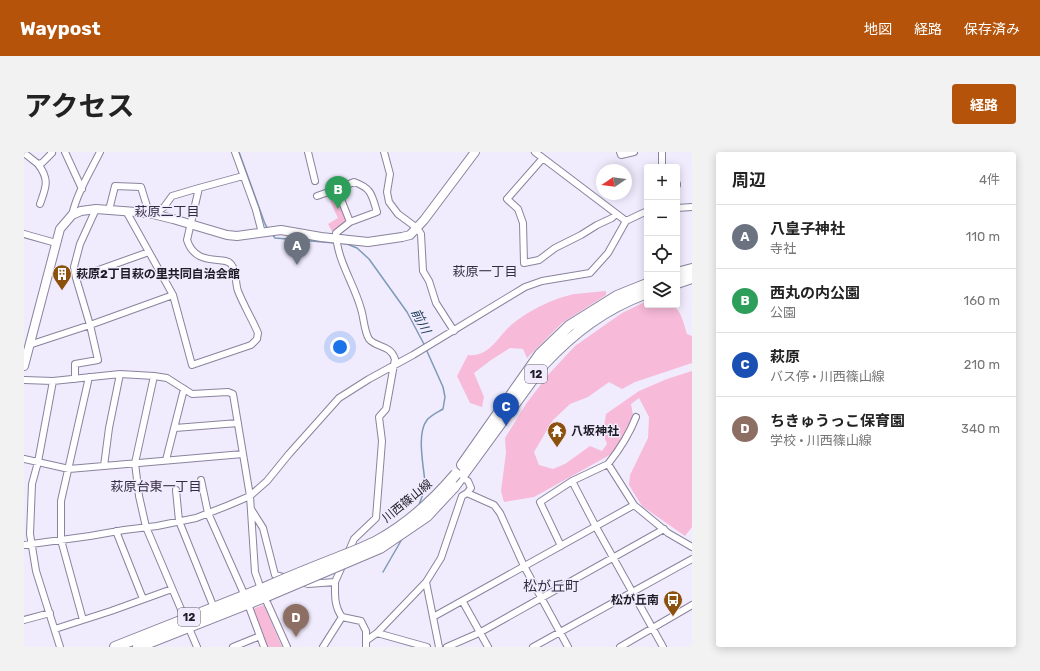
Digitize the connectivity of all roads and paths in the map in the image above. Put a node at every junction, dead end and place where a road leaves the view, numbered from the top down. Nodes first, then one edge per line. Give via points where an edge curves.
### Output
1 (51, 152) edge
2 (65, 152) edge
3 (100, 152) edge
4 (234, 152) edge
5 (308, 152) edge
6 (384, 152) edge
7 (475, 152) edge
8 (535, 152) edge
9 (620, 152) edge
10 (634, 152) edge
11 (662, 152) edge
12 (24, 153) edge
13 (543, 158) junction
14 (38, 164) junction
15 (662, 164) edge
16 (243, 176) junction
17 (315, 182) dead end
18 (199, 188) junction
19 (82, 189) junction
20 (337, 189) junction
21 (317, 196) dead end
22 (40, 204) dead end
23 (692, 207) edge
24 (680, 208) edge
25 (96, 209) junction
26 (108, 210) junction
27 (126, 211) junction
28 (644, 212) edge
29 (152, 214) junction
30 (616, 214) junction
31 (72, 215) junction
32 (626, 221) junction
33 (350, 222) junction
34 (190, 224) junction
35 (416, 228) junction
36 (262, 233) junction
37 (24, 234) edge
38 (337, 239) junction
39 (56, 243) junction
40 (149, 252) junction
41 (692, 269) edge
42 (680, 273) edge
43 (76, 278) junction
44 (692, 278) edge
45 (680, 282) edge
46 (644, 285) edge
47 (173, 294) junction
48 (644, 294) edge
49 (90, 325) junction
50 (454, 330) junction
51 (27, 346) edge
52 (394, 365) junction
53 (24, 366) edge
54 (120, 374) junction
55 (154, 376) junction
56 (89, 377) junction
57 (75, 378) junction
58 (24, 380) edge
59 (53, 381) junction
60 (184, 389) junction
61 (636, 417) dead end
62 (238, 423) junction
63 (175, 428) junction
64 (243, 454) junction
65 (24, 459) edge
66 (166, 460) junction
67 (38, 462) junction
68 (135, 463) junction
69 (608, 464) junction
70 (104, 466) junction
71 (69, 469) junction
72 (459, 476) junction
73 (201, 480) dead end
74 (572, 481) junction
75 (176, 490) dead end
76 (467, 493) junction
77 (250, 496) junction
78 (634, 505) junction
79 (251, 509) junction
80 (208, 514) junction
81 (179, 521) junction
82 (146, 527) junction
83 (596, 527) junction
84 (664, 529) junction
85 (116, 531) junction
86 (61, 540) junction
87 (31, 544) junction
88 (24, 545) edge
89 (561, 546) junction
90 (692, 546) edge
91 (613, 557) junction
92 (692, 559) edge
93 (524, 566) junction
94 (335, 582) junction
95 (426, 582) junction
96 (172, 588) junction
97 (264, 592) junction
98 (632, 592) junction
99 (143, 599) junction
100 (541, 599) junction
101 (246, 600) junction
102 (462, 602) junction
103 (692, 605) edge
104 (214, 608) junction
105 (50, 613) junction
106 (342, 617) junction
107 (433, 617) junction
108 (24, 620) edge
109 (83, 620) junction
110 (187, 623) junction
111 (653, 628) junction
112 (55, 629) junction
113 (560, 632) junction
114 (377, 633) junction
115 (479, 633) junction
116 (260, 636) junction
117 (367, 640) junction
118 (156, 644) edge
119 (60, 647) edge
120 (115, 647) edge
121 (138, 647) edge
122 (198, 647) edge
123 (233, 647) edge
124 (264, 647) edge
125 (287, 647) edge
126 (323, 647) edge
127 (366, 647) edge
128 (427, 647) edge
129 (439, 647) edge
130 (447, 647) edge
131 (488, 647) edge
132 (533, 647) edge
133 (568, 647) edge
134 (620, 647) edge
135 (663, 647) edge

1 - 14 street
2 - 19 street
3 - 19 street
4 - 16 street
5 - 17 street
6 - 35 street via 390,174 387,192 389,202 398,214
7 - 35 street
8 - 13 street
9 - 10 street via 621,155
11 - 15 street
12 - 14 street
13 - 30 street
13 - 30 street via 508,199 518,209 523,223 524,263 539,260 555,248
14 - 22 street via 47,184
16 - 18 street
16 - 36 street
18 - 29 street via 172,196 164,207
18 - 34 street
19 - 31 street
20 - 21 street
20 - 33 street
20 - 33 street via 354,182 364,185 371,193 376,212
23 - 24 street
25 - 26 street
25 - 31 street
25 - 43 street via 80,244 74,267
26 - 27 street
26 - 29 street via 115,186 141,187
27 - 29 street
27 - 40 street
28 - 32 street
29 - 34 street
30 - 32 street
31 - 39 street via 60,229
32 - 50 street via 608,253 590,273 542,281 525,287
33 - 38 street via 336,233
34 - 36 street via 227,235
34 - 47 street via 186,240 189,247 204,259 228,261 232,265 238,290 258,333 257,339 251,345 192,365
35 - 38 street via 410,235 368,242
35 - 50 street via 421,234 423,271 436,303
36 - 38 street via 281,230
37 - 39 street
38 - 52 street via 337,247 361,308 370,341 393,353
39 - 51 street
40 - 43 street
40 - 47 street
41 - 42 main road
43 - 49 street
44 - 45 main road
46 - 72 main road, 川西篠山線 / 12 via 618,296 569,326 540,354
47 - 49 street
48 - 72 main road, 川西篠山線 / 12 via 600,315 558,348
49 - 51 street
49 - 57 street via 98,360 75,364
50 - 52 street
51 - 53 street
52 - 77 street via 339,398 267,481
52 - 94 street via 386,409 379,418 382,441 376,518 354,539
54 - 55 street
54 - 56 street
54 - 70 street
55 - 60 street via 167,378
55 - 68 street
56 - 57 street
56 - 71 street
57 - 59 street
58 - 59 street
59 - 67 street
60 - 62 street via 192,394 233,394
60 - 63 street
61 - 69 street via 620,450
62 - 63 street
62 - 64 street
63 - 66 street
64 - 66 street
64 - 77 street
65 - 67 street
66 - 68 street
67 - 71 street
67 - 87 street via 32,484
68 - 70 street
68 - 82 street
69 - 74 street
69 - 78 street
70 - 71 street
71 - 86 street via 61,501
72 - 76 street via 468,481 471,488
72 - 97 main road, 川西篠山線 / 12, bridge via 421,510 377,541
72 - 97 main road, 川西篠山線 / 12, bridge via 454,487 427,516 380,548
73 - 80 street
74 - 83 street
74 - 89 street via 540,502
75 - 81 street
76 - 93 street via 494,505
76 - 95 street via 462,496 441,558
77 - 79 street
77 - 80 street
78 - 83 street
78 - 84 street
79 - 94 street via 263,528 276,575 308,584
79 - 97 street via 255,572
80 - 81 street
80 - 101 street
81 - 82 street
81 - 104 street
82 - 85 street
82 - 96 street
83 - 89 street
83 - 91 street
84 - 90 street
84 - 91 street
85 - 86 street
85 - 99 street
86 - 87 street
86 - 109 street
87 - 88 street
87 - 105 street via 36,571
89 - 93 street
91 - 98 street
91 - 100 street
92 - 98 street
93 - 100 street
93 - 102 street
94 - 106 street via 337,610
95 - 107 street
95 - 114 street
96 - 99 street
96 - 110 street
97 - 101 main road, 川西篠山線 / 12
97 - 125 street
98 - 111 street
98 - 113 street
99 - 109 street
100 - 113 street
100 - 115 street
101 - 104 main road, 川西篠山線 / 12
101 - 110 main road, 川西篠山線 / 12
101 - 116 street
102 - 107 street
102 - 115 street
103 - 111 street
104 - 110 main road, 川西篠山線 / 12
105 - 108 street
105 - 112 street
106 - 117 street via 361,621
106 - 126 street
107 - 129 street
109 - 112 street
110 - 118 main road, 川西篠山線 / 12
110 - 120 main road, 川西篠山線 / 12
110 - 122 street
111 - 134 street
111 - 135 street
112 - 119 street
113 - 132 street
113 - 133 street
114 - 117 street
114 - 128 street
115 - 130 street
115 - 131 street
116 - 123 street
116 - 124 street
117 - 127 street
118 - 121 main road, 川西篠山線 / 12

